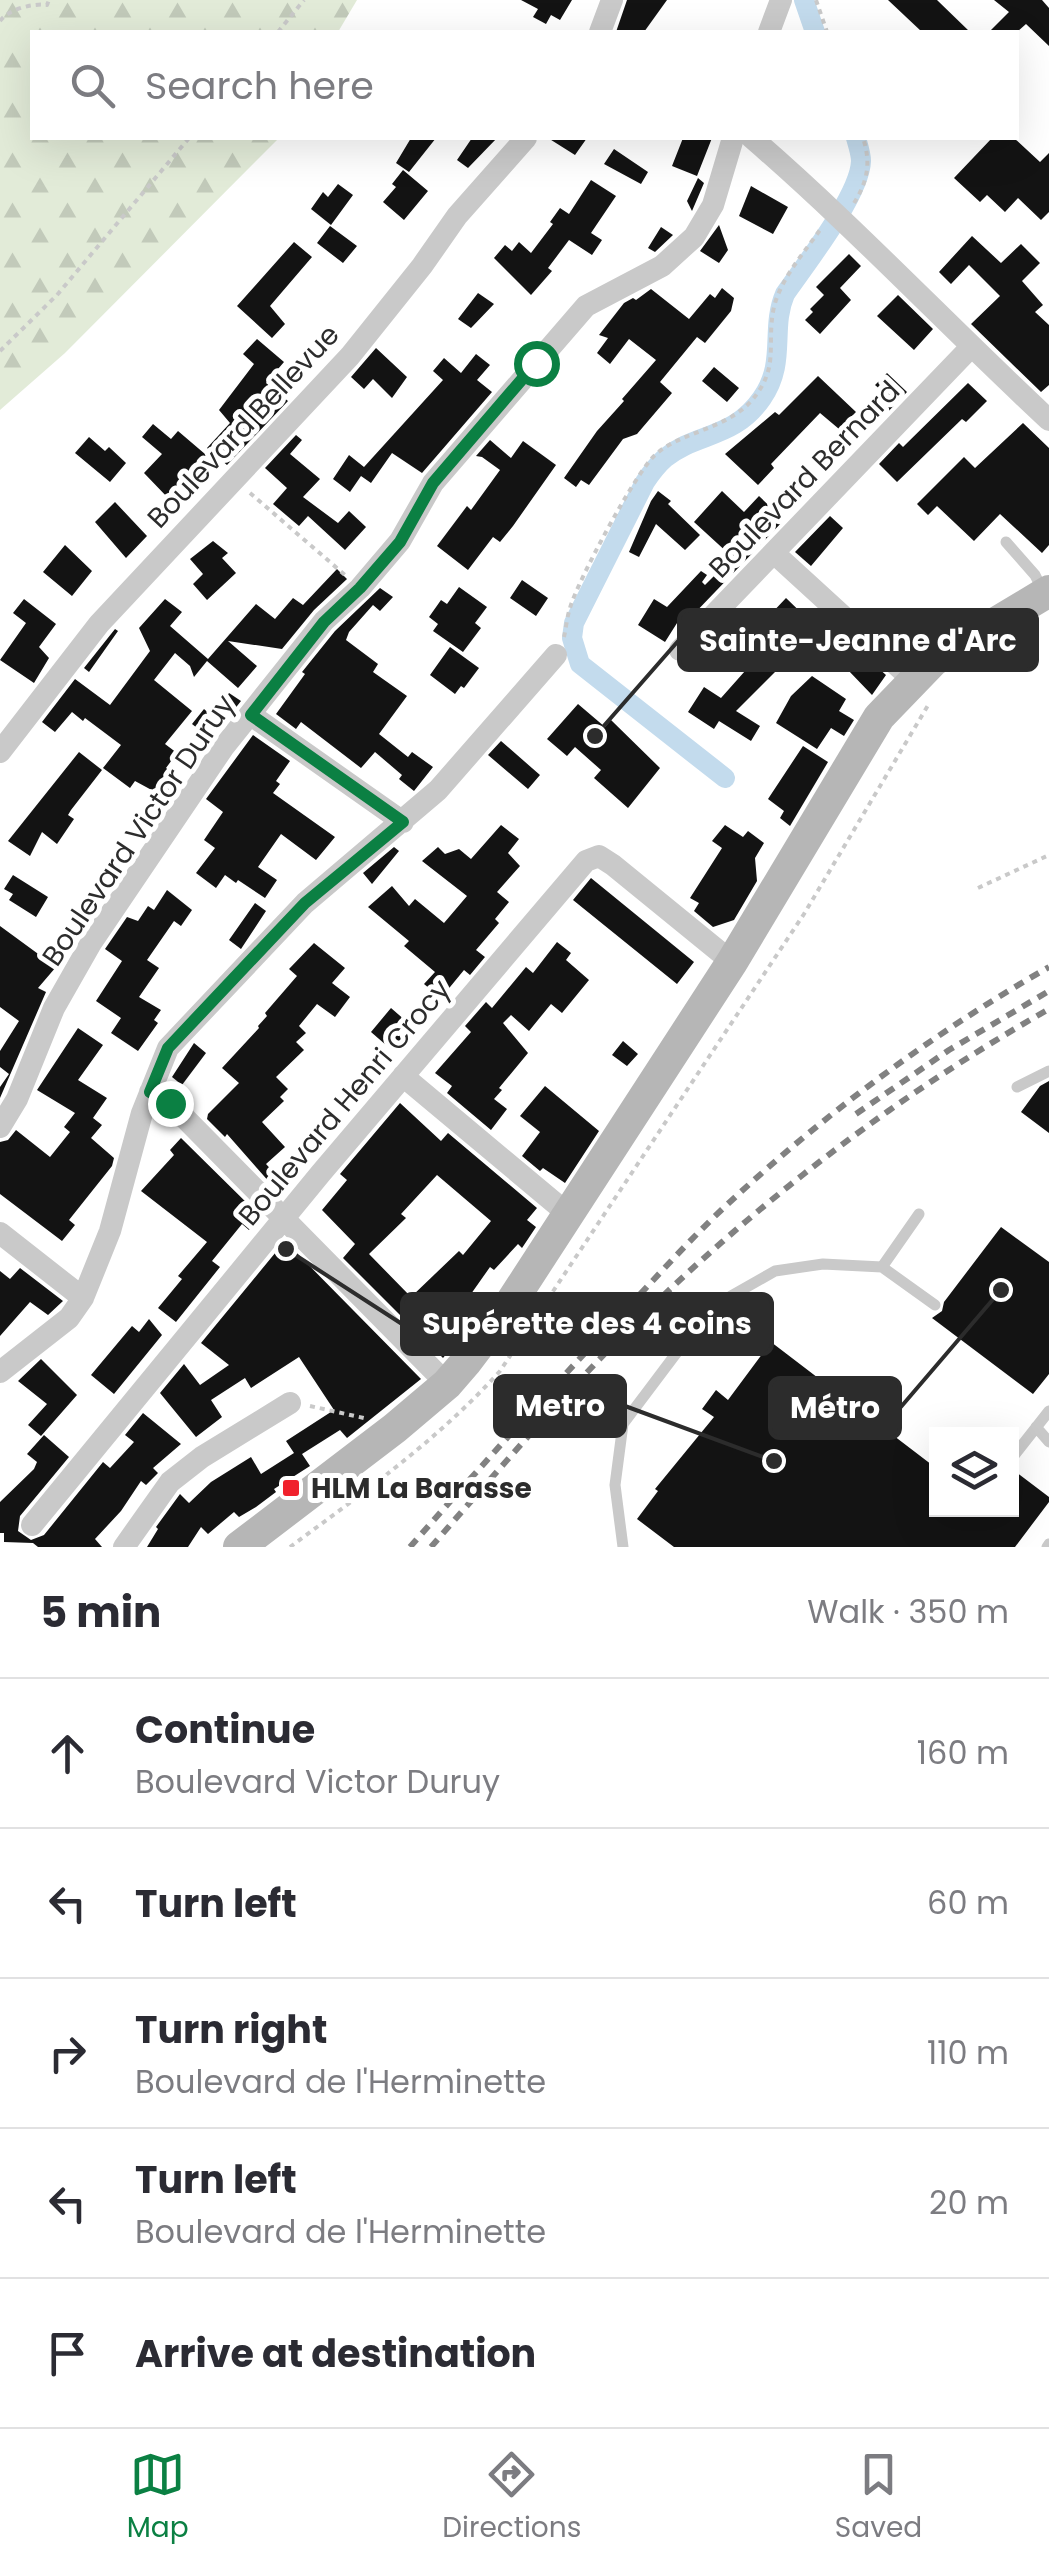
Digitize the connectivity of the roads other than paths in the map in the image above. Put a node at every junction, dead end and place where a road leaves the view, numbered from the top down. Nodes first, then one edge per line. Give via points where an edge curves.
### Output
1 (612, 0) edge
2 (781, 0) edge
3 (601, 30) edge
4 (770, 30) edge
5 (524, 140) edge
6 (732, 140) edge
7 (754, 140) edge
8 (971, 348) junction
9 (1049, 420) edge
10 (1006, 542) dead end
11 (776, 554) junction
12 (1047, 592) edge
13 (680, 650) dead end
14 (556, 655) road end
15 (915, 682) junction
16 (251, 715) junction
17 (0, 752) edge
18 (403, 822) junction
19 (732, 962) junction
20 (1049, 1071) edge
21 (403, 1076) junction
22 (1018, 1087) dead end
23 (150, 1092) junction
24 (0, 1126) edge
25 (568, 1214) junction
26 (918, 1214) dead end
27 (286, 1218) junction
28 (0, 1233) edge
29 (882, 1267) junction
30 (83, 1298) junction
31 (935, 1305) dead end
32 (0, 1372) edge
33 (447, 1384) junction
34 (290, 1403) road end
35 (1049, 1411) edge
36 (1036, 1427) junction
37 (1049, 1442) edge
38 (1019, 1449) edge
39 (32, 1525) dead end
40 (124, 1547) edge
41 (239, 1547) edge
42 (623, 1547) edge

1 - 3 street
2 - 4 street
5 - 17 street, Boulevard Bellevue via 350,356 100,624
6 - 16 street, Boulevard Victor Duruy via 713,204 694,237 662,266 586,306 433,483 400,542 324,622
7 - 8 street
8 - 9 street
8 - 11 street, Boulevard Bernard
10 - 12 lane
11 - 13 street, Boulevard Bernard
11 - 15 street
12 - 15 main road via 934,660
14 - 18 street
15 - 19 main road via 894,730 772,926
16 - 18 street
16 - 24 street, Boulevard Victor Duruy via 91,944
18 - 23 street via 305,903 168,1048
19 - 21 street, Boulevard Henri Crocy via 600,856 586,861
19 - 25 main road
20 - 22 lane
21 - 25 street
21 - 27 street, Boulevard Henri Crocy
23 - 27 street via 170,1103
23 - 30 street
25 - 33 main road
26 - 29 lane
27 - 33 street
27 - 39 street, Boulevard Henri Crocy
28 - 30 street
29 - 31 lane
29 - 42 lane via 823,1264 775,1271 731,1296 686,1339 624,1424 615,1486
30 - 32 street via 69,1318
33 - 41 main road
34 - 40 street via 170,1482
35 - 36 lane
36 - 37 lane
36 - 38 lane

